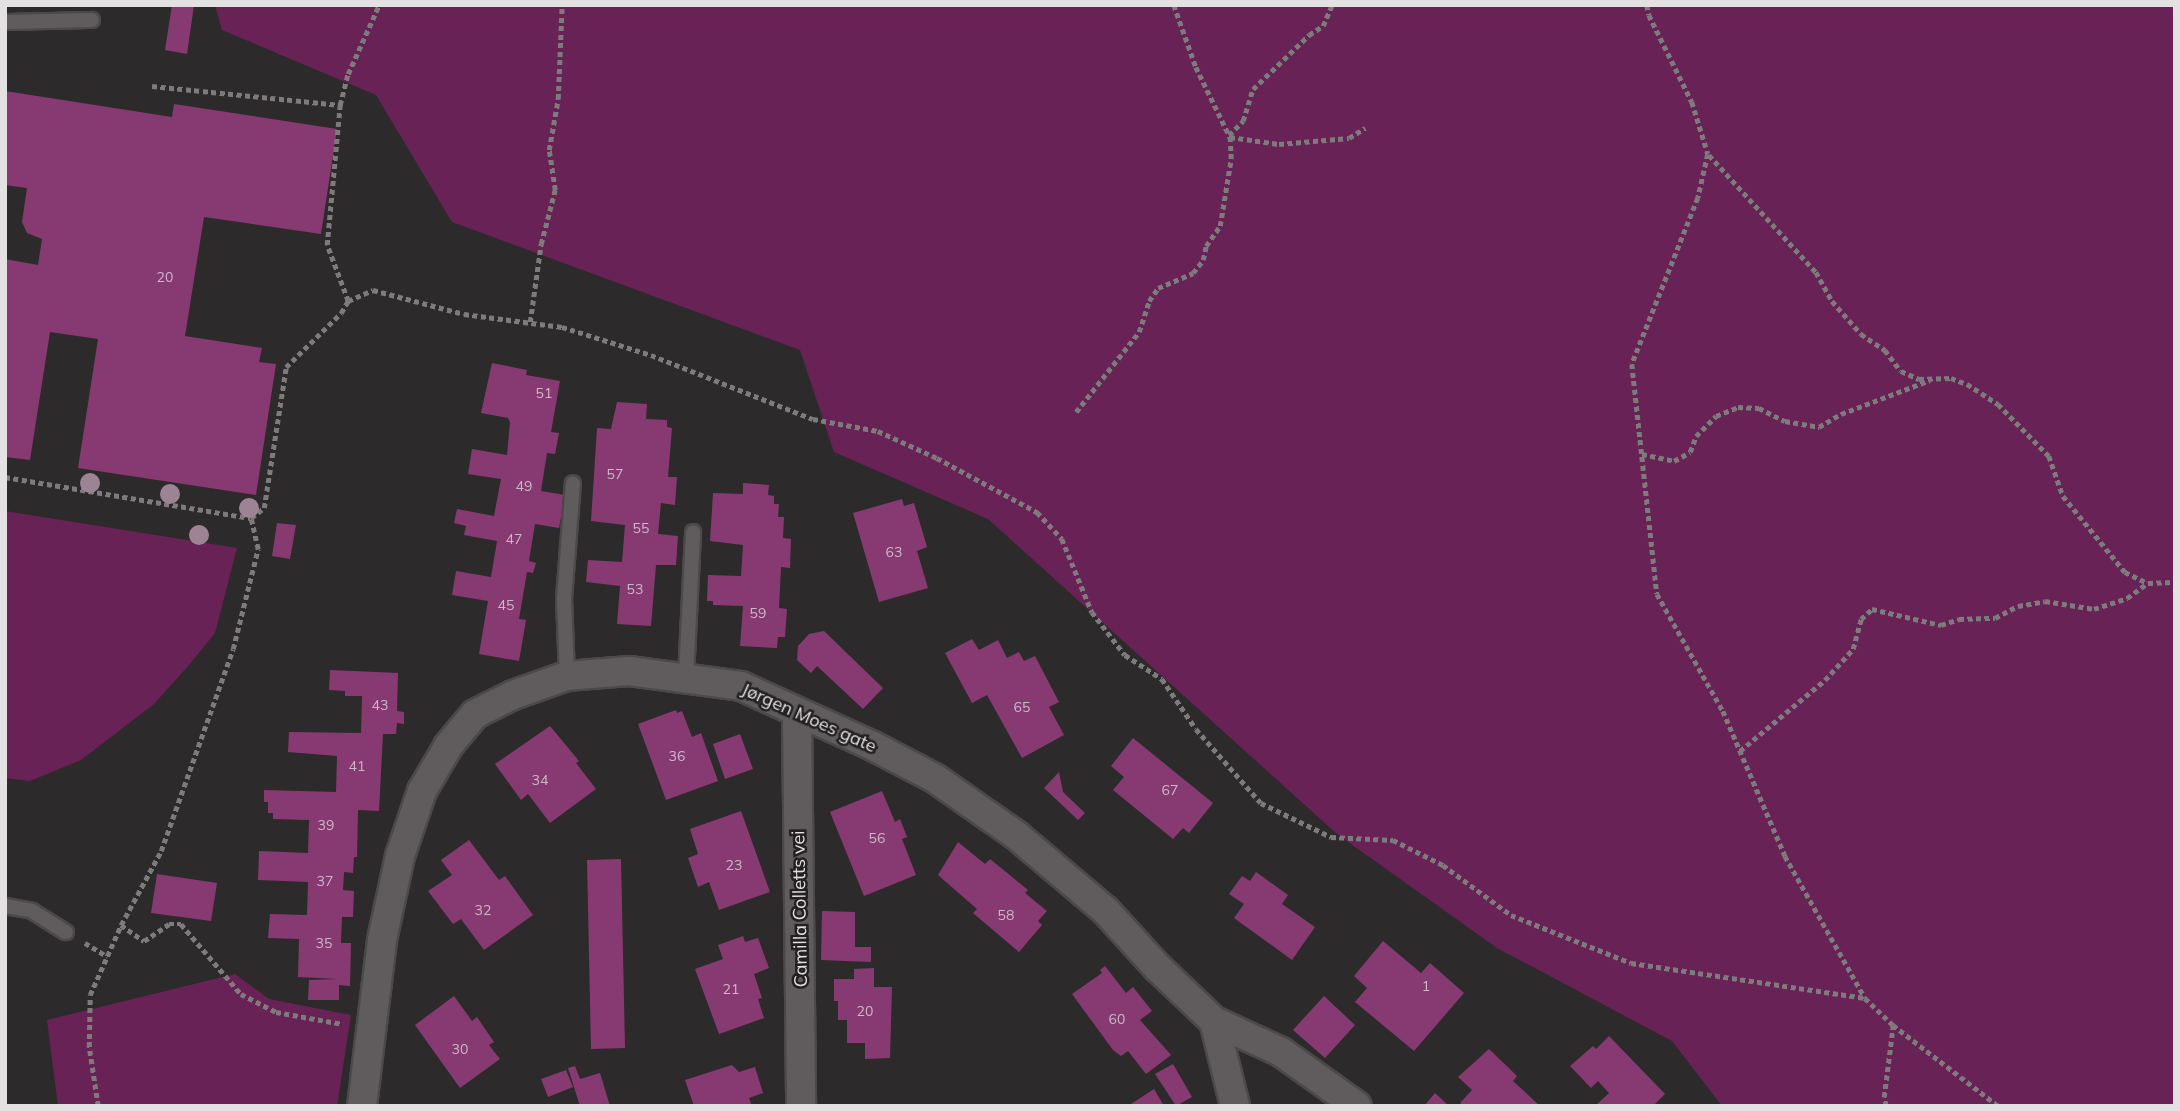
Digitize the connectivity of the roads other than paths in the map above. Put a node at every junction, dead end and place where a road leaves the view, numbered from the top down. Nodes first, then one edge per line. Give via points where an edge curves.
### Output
1 (92, 20) dead end
2 (5, 22) edge
3 (573, 483) dead end
4 (693, 531) dead end
5 (566, 676) junction
6 (686, 677) junction
7 (797, 713) junction
8 (5, 906) edge
9 (66, 932) dead end
10 (1214, 1021) junction
11 (362, 1106) edge
12 (801, 1106) edge
13 (1235, 1106) edge
14 (1357, 1106) edge

1 - 2 lane
3 - 5 lane via 564,599
4 - 6 lane
5 - 6 street, Jørgen Moes gate via 629,671
5 - 11 street, Jørgen Moes gate via 475,714 449,745 422,791 400,856 382,940
6 - 7 street, Jørgen Moes gate via 741,686
7 - 10 street, Jørgen Moes gate via 936,779 1016,835 1107,911
7 - 12 street, Camilla Colletts vei
8 - 9 lane via 32,911
10 - 13 street
10 - 14 street via 1281,1052

